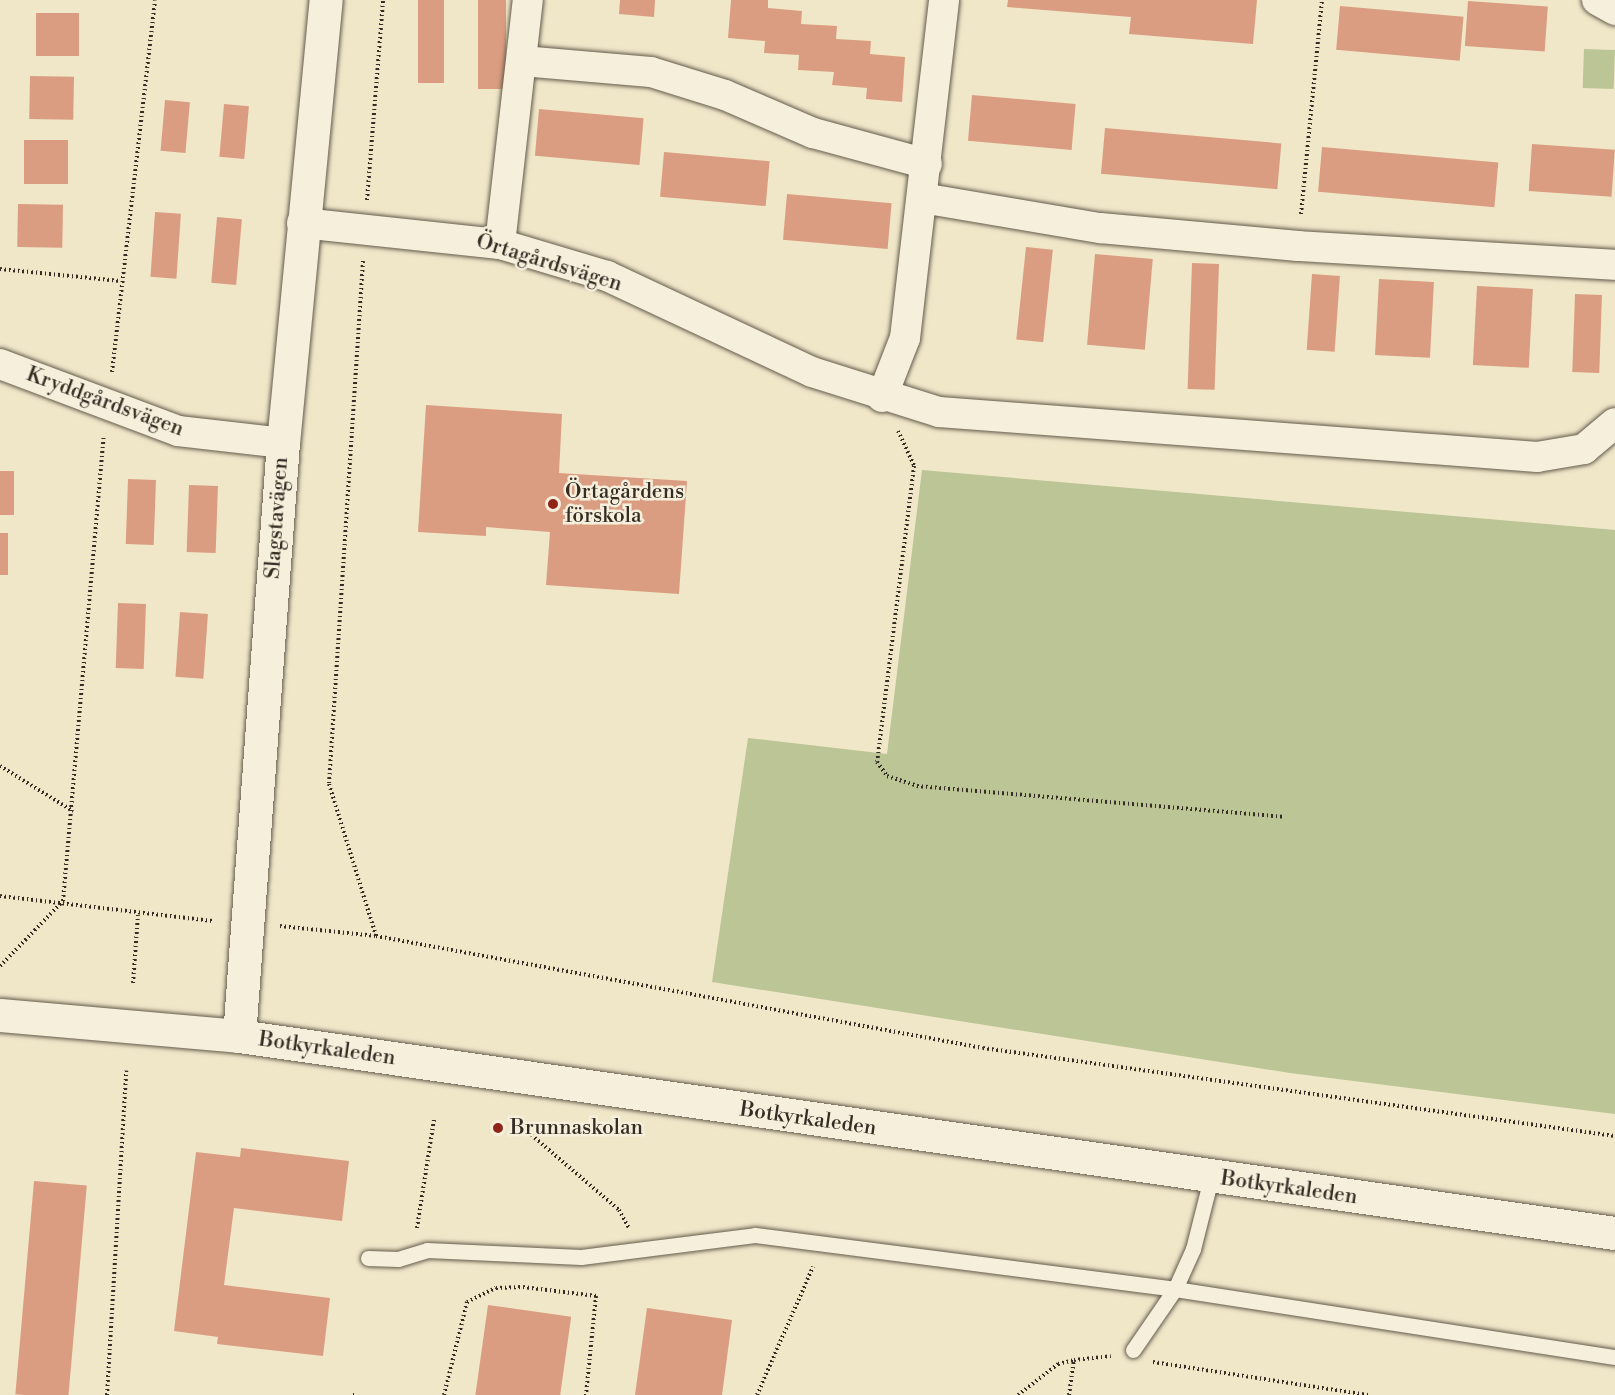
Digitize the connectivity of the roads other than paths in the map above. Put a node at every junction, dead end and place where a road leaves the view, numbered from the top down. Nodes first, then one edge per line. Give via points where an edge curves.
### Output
1 (326, 0) edge
2 (528, 0) edge
3 (944, 0) edge
4 (1597, 0) edge
5 (1615, 10) edge
6 (522, 61) junction
7 (927, 164) junction
8 (922, 198) junction
9 (302, 223) junction
10 (500, 244) junction
11 (1615, 265) edge
12 (0, 364) edge
13 (882, 397) junction
14 (1615, 423) edge
15 (282, 443) junction
16 (0, 1015) edge
17 (239, 1036) junction
18 (1211, 1178) junction
19 (1615, 1233) edge
20 (368, 1258) dead end
21 (1175, 1289) junction
22 (1132, 1355) road end
23 (1615, 1357) edge

1 - 9 main road, Slagstavägen
2 - 6 street
3 - 7 street via 936,35
4 - 5 street
6 - 7 street via 651,72 725,95 813,133
6 - 10 street
7 - 8 street
8 - 11 street via 1100,228 1298,246
8 - 13 street via 905,338
9 - 10 street, Örtagårdsvägen
9 - 15 main road, Slagstavägen
10 - 13 street, Örtagårdsvägen via 607,276 812,372
12 - 15 street, Kryddgårdsvägen via 178,431
13 - 14 street, Örtagårdsvägen via 939,412 1537,457 1584,449
15 - 17 main road, Slagstavägen
16 - 17 main road, Botkyrkaleden
17 - 18 main road, Botkyrkaleden
18 - 19 main road, Botkyrkaleden
18 - 21 lane via 1192,1249
20 - 21 lane via 427,1250 581,1257 755,1235
21 - 22 lane
21 - 23 lane

